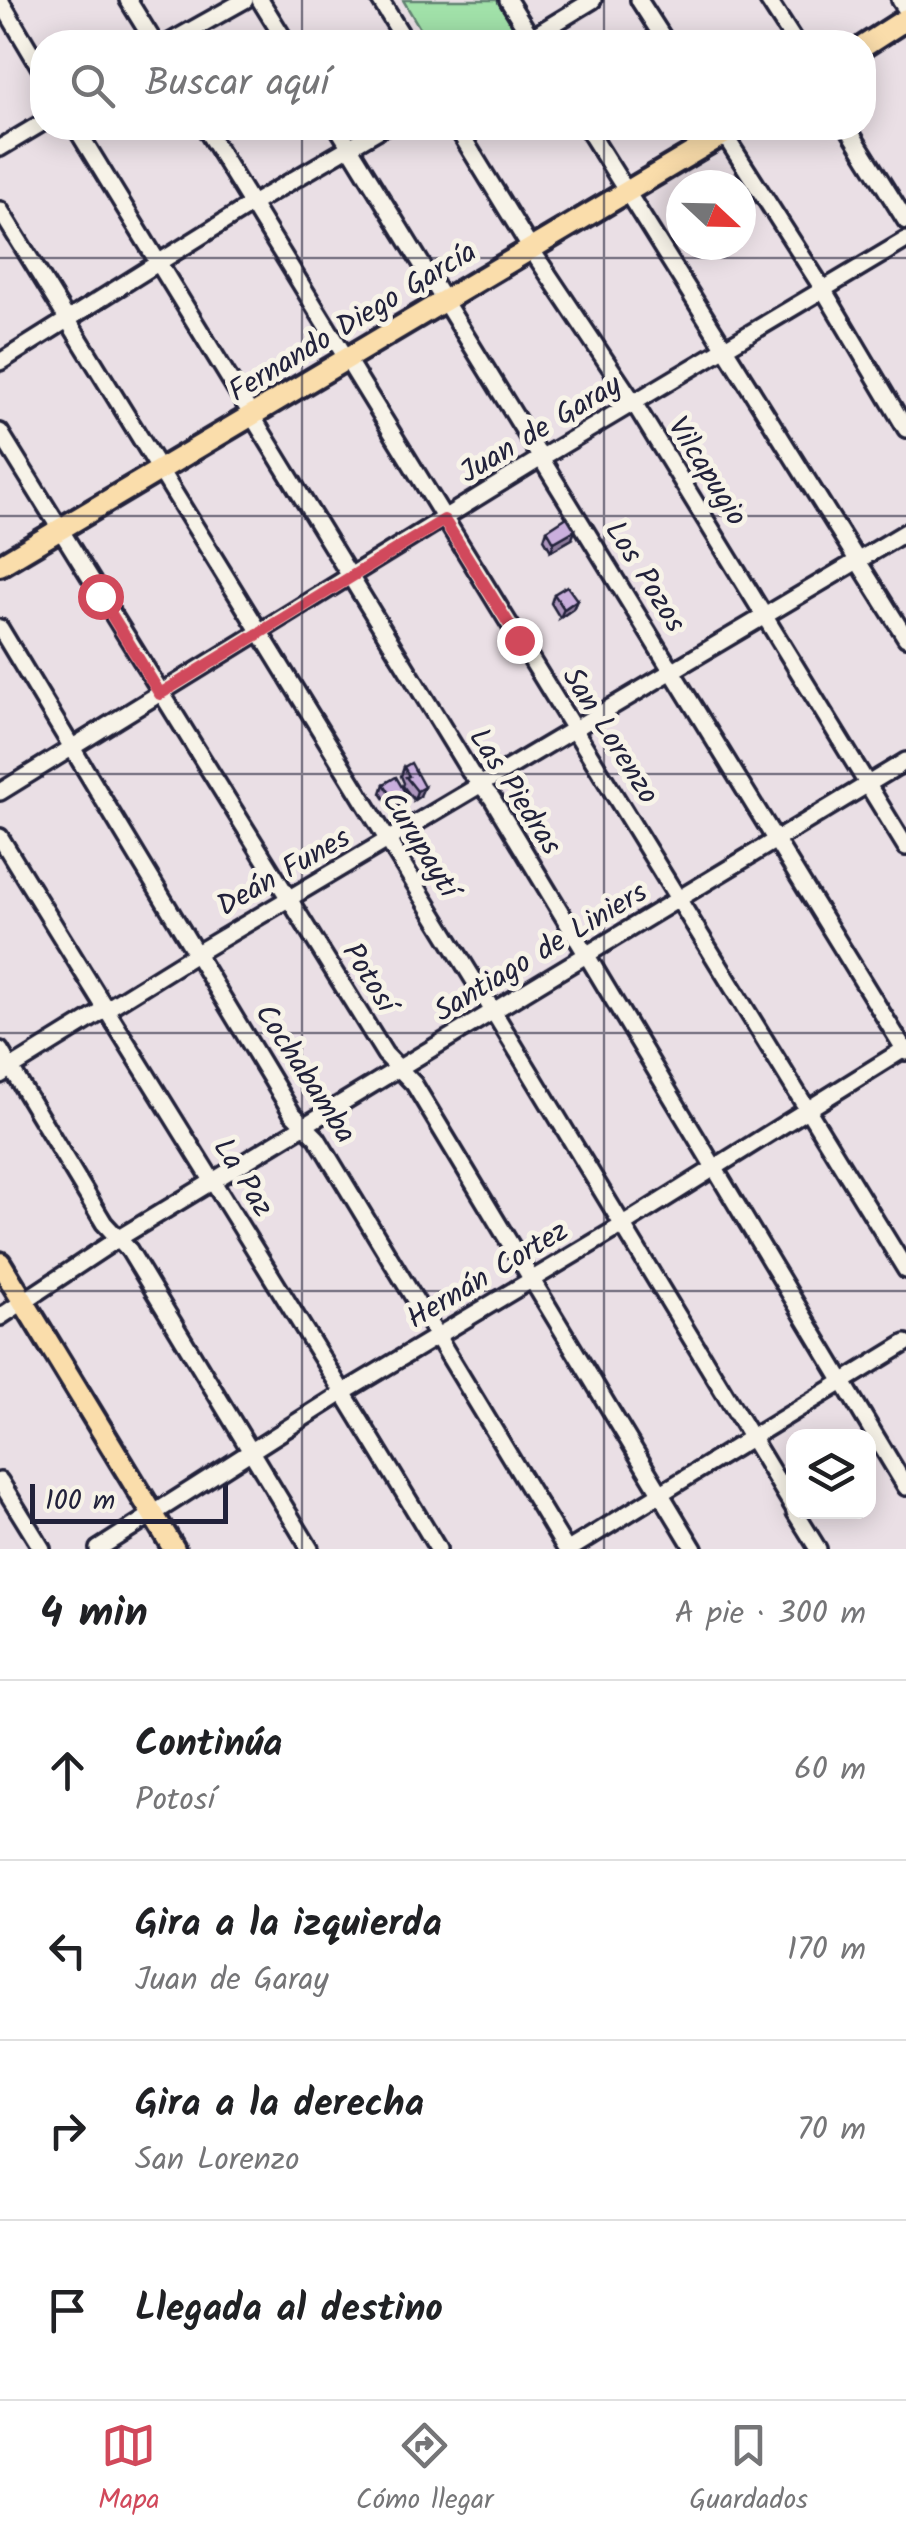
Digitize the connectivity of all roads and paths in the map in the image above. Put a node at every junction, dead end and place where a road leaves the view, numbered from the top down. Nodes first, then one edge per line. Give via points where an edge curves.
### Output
1 (0, 0) edge
2 (128, 0) edge
3 (244, 0) edge
4 (260, 0) edge
5 (380, 0) edge
6 (508, 0) edge
7 (594, 0) edge
8 (639, 0) edge
9 (768, 0) edge
10 (900, 0) edge
11 (906, 9) edge
12 (906, 20) edge
13 (147, 30) edge
14 (191, 30) edge
15 (279, 30) edge
16 (399, 30) edge
17 (523, 30) edge
18 (546, 30) edge
19 (658, 30) edge
20 (787, 30) edge
21 (876, 39) edge
22 (30, 51) edge
23 (30, 130) edge
24 (83, 140) edge
25 (212, 140) edge
26 (346, 140) edge
27 (361, 140) edge
28 (464, 140) edge
29 (594, 140) edge
30 (710, 140) edge
31 (732, 140) edge
32 (855, 140) edge
33 (350, 146) junction
34 (0, 148) edge
35 (627, 192) junction
36 (252, 204) junction
37 (0, 210) edge
38 (906, 221) edge
39 (906, 240) edge
40 (531, 249) junction
41 (160, 264) junction
42 (824, 289) junction
43 (444, 300) junction
44 (68, 320) junction
45 (727, 348) junction
46 (344, 358) junction
47 (0, 362) edge
48 (634, 403) junction
49 (253, 416) junction
50 (906, 429) edge
51 (0, 432) edge
52 (541, 458) junction
53 (160, 470) junction
54 (444, 520) junction
55 (60, 530) junction
56 (906, 532) edge
57 (859, 562) junction
58 (0, 566) edge
59 (352, 576) junction
60 (767, 617) junction
61 (0, 628) edge
62 (260, 633) junction
63 (906, 638) edge
64 (673, 673) junction
65 (160, 694) junction
66 (575, 730) junction
67 (74, 747) junction
68 (906, 761) edge
69 (867, 784) junction
70 (480, 787) junction
71 (0, 792) edge
72 (0, 837) edge
73 (775, 839) junction
74 (387, 842) junction
75 (906, 847) edge
76 (288, 899) junction
77 (680, 899) junction
78 (197, 954) junction
79 (586, 954) junction
80 (105, 1010) junction
81 (493, 1011) junction
82 (0, 1050) edge
83 (905, 1050) edge
84 (399, 1070) junction
85 (6, 1072) edge
86 (806, 1109) junction
87 (306, 1125) junction
88 (714, 1167) junction
89 (215, 1182) junction
90 (623, 1225) junction
91 (119, 1238) junction
92 (0, 1263) edge
93 (906, 1270) edge
94 (533, 1279) junction
95 (24, 1302) junction
96 (0, 1316) edge
97 (436, 1335) junction
98 (906, 1342) edge
99 (844, 1380) junction
100 (344, 1392) junction
101 (750, 1438) junction
102 (252, 1451) junction
103 (0, 1482) edge
104 (906, 1487) edge
105 (660, 1492) junction
106 (786, 1497) edge
107 (152, 1514) junction
108 (800, 1519) edge
109 (42, 1549) edge
110 (98, 1549) edge
111 (174, 1549) edge
112 (310, 1549) edge
113 (438, 1549) edge
114 (568, 1549) edge
115 (694, 1549) edge
116 (818, 1549) edge

1 - 22 street
2 - 13 street
3 - 14 street
4 - 15 street
5 - 16 street
6 - 17 street
7 - 18 street
8 - 19 street
9 - 20 street
10 - 11 street
12 - 21 main road
23 - 34 street
24 - 41 street, Las Piedras
25 - 36 street, San Lorenzo
26 - 33 street, Los Pozos
27 - 33 street
28 - 40 street, Vilcapugio
29 - 35 street
30 - 35 main road, Fernando Diego García
31 - 42 street
32 - 38 street
33 - 36 street
33 - 43 street, Los Pozos
35 - 40 main road, Fernando Diego García
35 - 45 street
36 - 41 street
36 - 46 street, San Lorenzo
37 - 44 street, Curupaytí
39 - 42 street, Juan de Garay
40 - 43 main road, Fernando Diego García
40 - 48 street, Vilcapugio
41 - 44 street
41 - 49 street, Las Piedras
42 - 45 street, Juan de Garay
42 - 50 street
43 - 46 main road, Fernando Diego García
43 - 52 street, Los Pozos
44 - 47 street
44 - 53 street, Curupaytí
45 - 48 street, Juan de Garay
45 - 57 street
46 - 49 main road, Fernando Diego García
46 - 54 street, San Lorenzo
48 - 52 street, Juan de Garay
48 - 60 street, Vilcapugio
49 - 53 main road, Fernando Diego García
49 - 59 street, Las Piedras
51 - 55 street, Potosí
52 - 54 street, Juan de Garay
52 - 64 street, Los Pozos
53 - 55 main road, Fernando Diego García
53 - 62 street, Curupaytí
54 - 59 street, Juan de Garay
54 - 66 street, San Lorenzo
55 - 58 main road, Fernando Diego García
55 - 65 street, Potosí
56 - 57 street, Deán Funes
57 - 60 street, Deán Funes
57 - 63 street
59 - 62 street, Juan de Garay
59 - 70 street, Las Piedras
60 - 64 street, Deán Funes
60 - 69 street, Vilcapugio
61 - 67 street, Cochabamba
62 - 65 street, Juan de Garay
62 - 74 street, Curupaytí
64 - 66 street, Deán Funes
64 - 73 street, Los Pozos
65 - 67 street, Juan de Garay
65 - 76 street, Potosí
66 - 70 street, Deán Funes
66 - 77 street, San Lorenzo
67 - 71 street, Juan de Garay
67 - 78 street, Cochabamba
68 - 69 street, Santiago de Liniers
69 - 73 street, Santiago de Liniers
69 - 75 street, Vilcapugio
70 - 74 street, Deán Funes
70 - 79 street, Las Piedras
72 - 80 street, La Paz
73 - 77 street, Santiago de Liniers
73 - 83 street, Los Pozos
74 - 76 street, Deán Funes
74 - 81 street, Curupaytí
76 - 78 street, Deán Funes
76 - 84 street, Potosí
77 - 79 street, Santiago de Liniers
77 - 86 street, San Lorenzo
78 - 80 street, Deán Funes
78 - 87 street, Cochabamba via 292,1113
79 - 81 street, Santiago de Liniers
79 - 88 street, Las Piedras
80 - 85 street, Deán Funes
80 - 89 street, La Paz
81 - 84 street, Santiago de Liniers
81 - 90 street, Curupaytí
82 - 85 street
83 - 86 street, Hernán Cortez
84 - 87 street, Santiago de Liniers
84 - 94 street, Potosí via 414,1084
85 - 91 street
86 - 88 street, Hernán Cortez
86 - 93 street, San Lorenzo
87 - 89 street, Santiago de Liniers
87 - 97 street, Cochabamba
88 - 90 street, Hernán Cortez
88 - 99 street, Las Piedras
89 - 91 street, Santiago de Liniers
89 - 100 street, La Paz
90 - 94 street, Hernán Cortez
90 - 101 street, Curupaytí
91 - 95 street, Santiago de Liniers
91 - 102 street
92 - 95 main road
94 - 97 street, Hernán Cortez
94 - 105 street, Potosí
95 - 96 street, Santiago de Liniers
95 - 107 main road
97 - 100 street, Hernán Cortez
97 - 114 street, Cochabamba
98 - 99 street
99 - 101 street
99 - 104 street, Las Piedras
100 - 102 street, Hernán Cortez
100 - 113 street, La Paz
101 - 105 street
101 - 106 street, Curupaytí
102 - 107 street, Hernán Cortez
102 - 112 street
103 - 109 street
105 - 114 street
105 - 115 street, Potosí
107 - 110 street, Hernán Cortez
107 - 111 main road
108 - 116 street, Curupaytí

